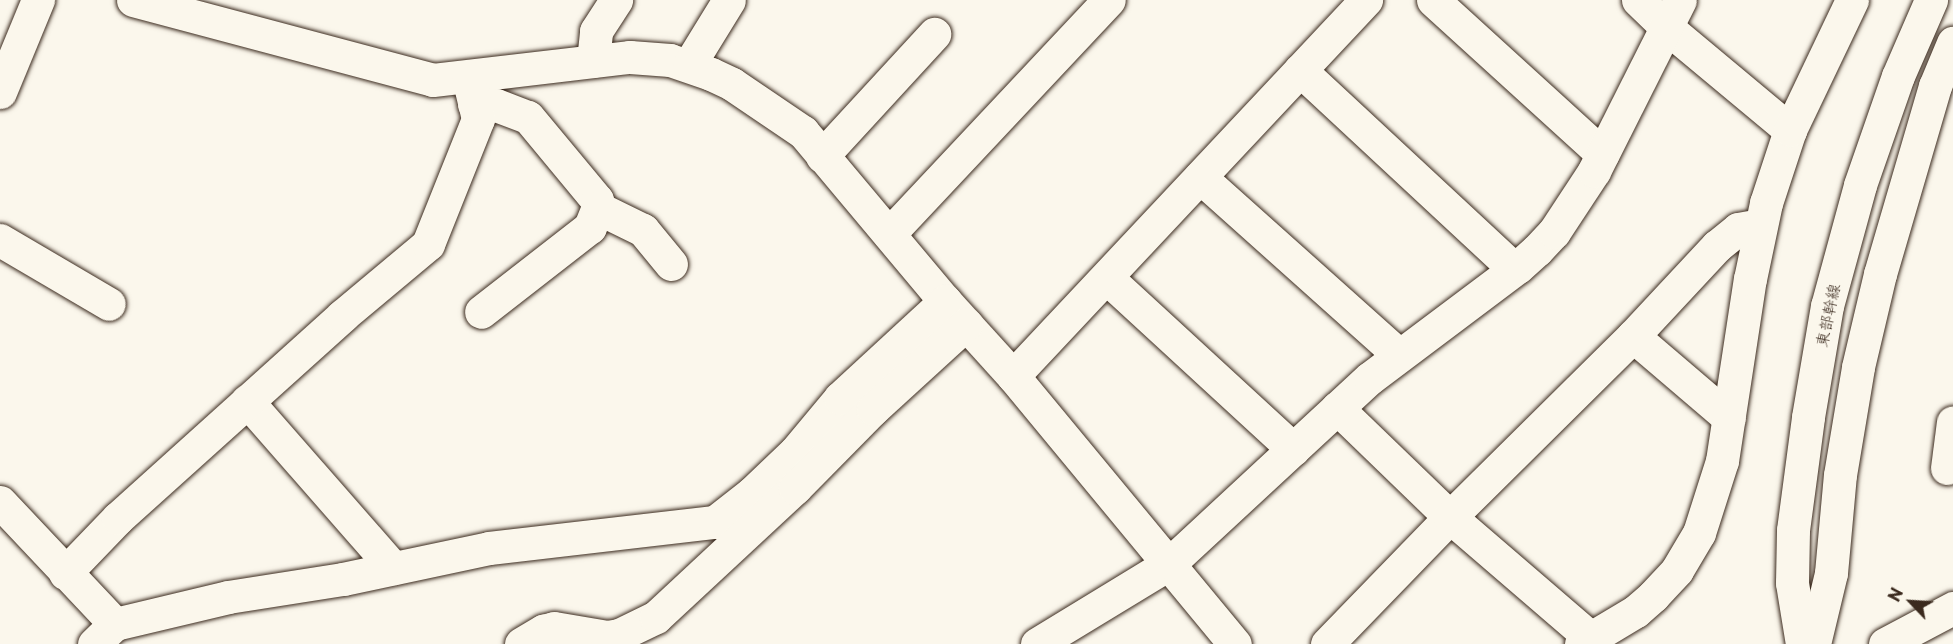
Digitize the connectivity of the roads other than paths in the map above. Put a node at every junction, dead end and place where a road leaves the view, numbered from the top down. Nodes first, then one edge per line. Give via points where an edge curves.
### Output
1 (38, 0) edge
2 (133, 0) edge
3 (616, 0) edge
4 (729, 0) edge
5 (1109, 0) edge
6 (1366, 0) edge
7 (1433, 0) edge
8 (1638, 0) edge
9 (1852, 0) edge
10 (1931, 0) edge
11 (1673, 13) edge
12 (934, 34) dead end
13 (1953, 43) edge
14 (593, 61) junction
15 (689, 65) junction
16 (1300, 70) junction
17 (471, 90) junction
18 (0, 92) edge
19 (1790, 130) junction
20 (1602, 154) junction
21 (822, 156) junction
22 (1200, 177) junction
23 (598, 208) junction
24 (1761, 225) junction
25 (888, 234) junction
26 (0, 240) edge
27 (671, 264) dead end
28 (1514, 269) junction
29 (1107, 278) junction
30 (109, 304) dead end
31 (481, 312) dead end
32 (956, 313) junction
33 (1633, 336) junction
34 (1400, 355) junction
35 (1013, 376) junction
36 (247, 401) junction
37 (1337, 408) junction
38 (1729, 418) junction
39 (1953, 422) edge
40 (1293, 449) junction
41 (1947, 468) dead end
42 (0, 502) edge
43 (1450, 517) junction
44 (1170, 563) junction
45 (393, 568) junction
46 (65, 573) junction
47 (1953, 608) edge
48 (104, 634) edge
49 (1587, 641) edge
50 (521, 644) edge
51 (1037, 644) edge
52 (1235, 644) edge
53 (1327, 644) edge
54 (1802, 644) edge
55 (1814, 644) edge
56 (1885, 644) edge

1 - 18 street
2 - 17 street
3 - 14 street via 596,31
4 - 15 street
5 - 25 street
6 - 16 street
7 - 20 street
8 - 11 street
9 - 19 street
10 - 54 street, 東部幹線 via 1898,76 1860,185 1827,306 1793,530 1792,583
11 - 19 street
11 - 20 street
12 - 21 street
13 - 55 street via 1935,86 1880,274 1858,367 1840,475 1831,573
14 - 15 street via 642,57
14 - 17 street
15 - 21 street via 732,84 772,109 803,132
16 - 22 street
16 - 28 street
17 - 23 street via 528,117 597,200
17 - 36 street via 478,118 428,244
19 - 24 street
20 - 28 street via 1554,232
21 - 25 street
22 - 29 street
22 - 34 street
23 - 27 street via 643,230
23 - 31 street via 590,226
24 - 33 street via 1731,233
24 - 38 street
25 - 32 street
26 - 30 street
28 - 34 street
29 - 35 street
29 - 40 street
32 - 35 street
32 - 45 street via 840,398 795,452 715,522 489,548
32 - 50 street via 873,409 795,488 656,617 619,635 607,637 554,628
33 - 38 street
33 - 43 street
34 - 37 street
35 - 44 street
36 - 45 street
36 - 46 street via 118,518
37 - 40 street
37 - 43 street
38 - 49 street via 1711,502 1686,557 1644,603
39 - 41 street
40 - 44 street
42 - 46 street
43 - 49 street
43 - 53 street
44 - 51 street
44 - 52 street
45 - 48 street via 309,586 228,597
46 - 48 street
47 - 56 street

